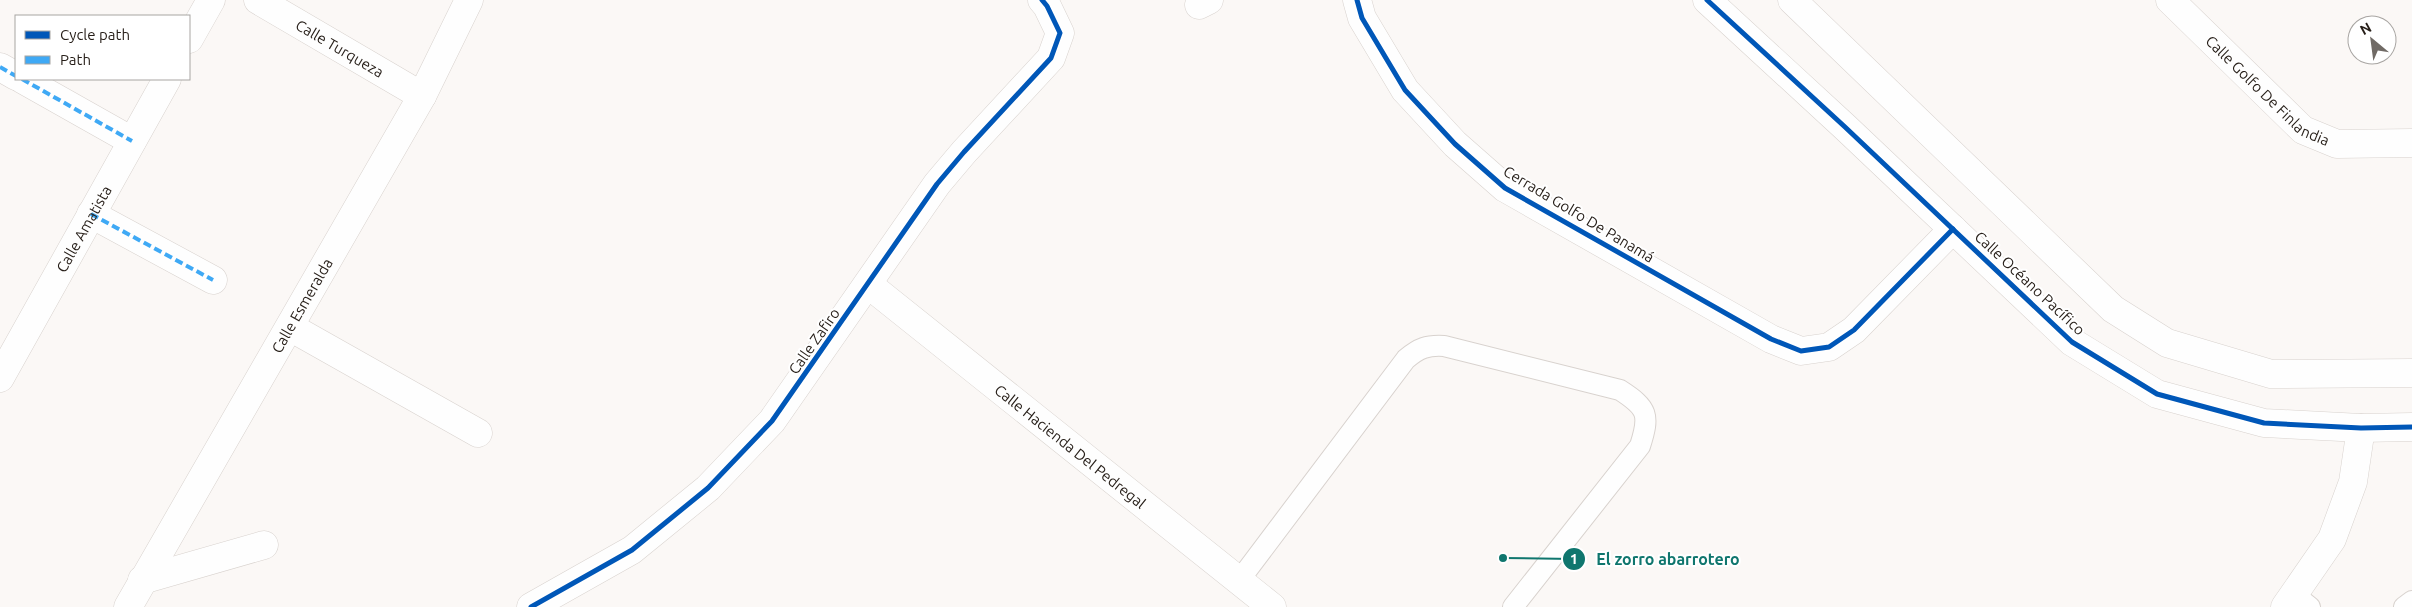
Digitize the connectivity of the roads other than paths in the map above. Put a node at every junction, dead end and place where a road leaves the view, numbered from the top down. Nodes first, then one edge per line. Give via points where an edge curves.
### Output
1 (211, 0) edge
2 (258, 0) edge
3 (469, 0) edge
4 (1042, 0) edge
5 (1357, 0) edge
6 (1707, 0) edge
7 (1792, 0) edge
8 (2170, 0) edge
9 (190, 37) edge
10 (0, 66) edge
11 (15, 75) edge
12 (24, 80) edge
13 (166, 80) edge
14 (422, 96) junction
15 (132, 141) junction
16 (2412, 143) edge
17 (92, 214) junction
18 (1953, 229) junction
19 (213, 280) dead end
20 (869, 285) junction
21 (290, 328) junction
22 (2412, 373) edge
23 (0, 378) edge
24 (2361, 428) junction
25 (2412, 428) edge
26 (478, 433) dead end
27 (264, 545) dead end
28 (142, 580) junction
29 (1238, 582) junction
30 (2412, 601) edge
31 (2297, 603) edge
32 (128, 607) edge
33 (531, 607) edge
34 (1272, 607) edge
35 (1513, 607) edge
36 (2404, 607) edge

1 - 9 street
2 - 14 street, Calle Turqueza
3 - 14 street, Calle Esmeralda
4 - 20 street, Calle Zafiro via 1060,33 1051,58 937,184
5 - 18 street, Cerrada Golfo De Panamá via 1362,18 1404,90 1455,144 1505,188 1770,339 1801,351 1829,347 1854,330
6 - 18 street, Calle Océano Pacífico
7 - 22 street via 2113,309 2167,343 2271,374
8 - 16 street, Calle Golfo De Finlandia via 2303,130 2337,144
10 - 11 street
12 - 15 street
13 - 15 street, Calle Amatista
14 - 21 street, Calle Esmeralda
15 - 17 street, Calle Amatista
17 - 19 street
17 - 23 street, Calle Amatista
18 - 24 street, Calle Océano Pacífico via 2072,342 2157,394 2264,423
20 - 29 street, Calle Hacienda Del Pedregal
20 - 33 street, Calle Zafiro via 772,421 708,488 632,550
21 - 26 street
21 - 28 street, Calle Esmeralda
24 - 25 street, Calle Océano Pacífico
24 - 31 street via 2353,482 2332,539
27 - 28 street
28 - 32 street, Calle Esmeralda
29 - 34 street, Calle Hacienda Del Pedregal
29 - 35 lane via 1406,359 1430,345 1444,346 1620,390 1640,403 1647,424 1640,446
30 - 36 lane

